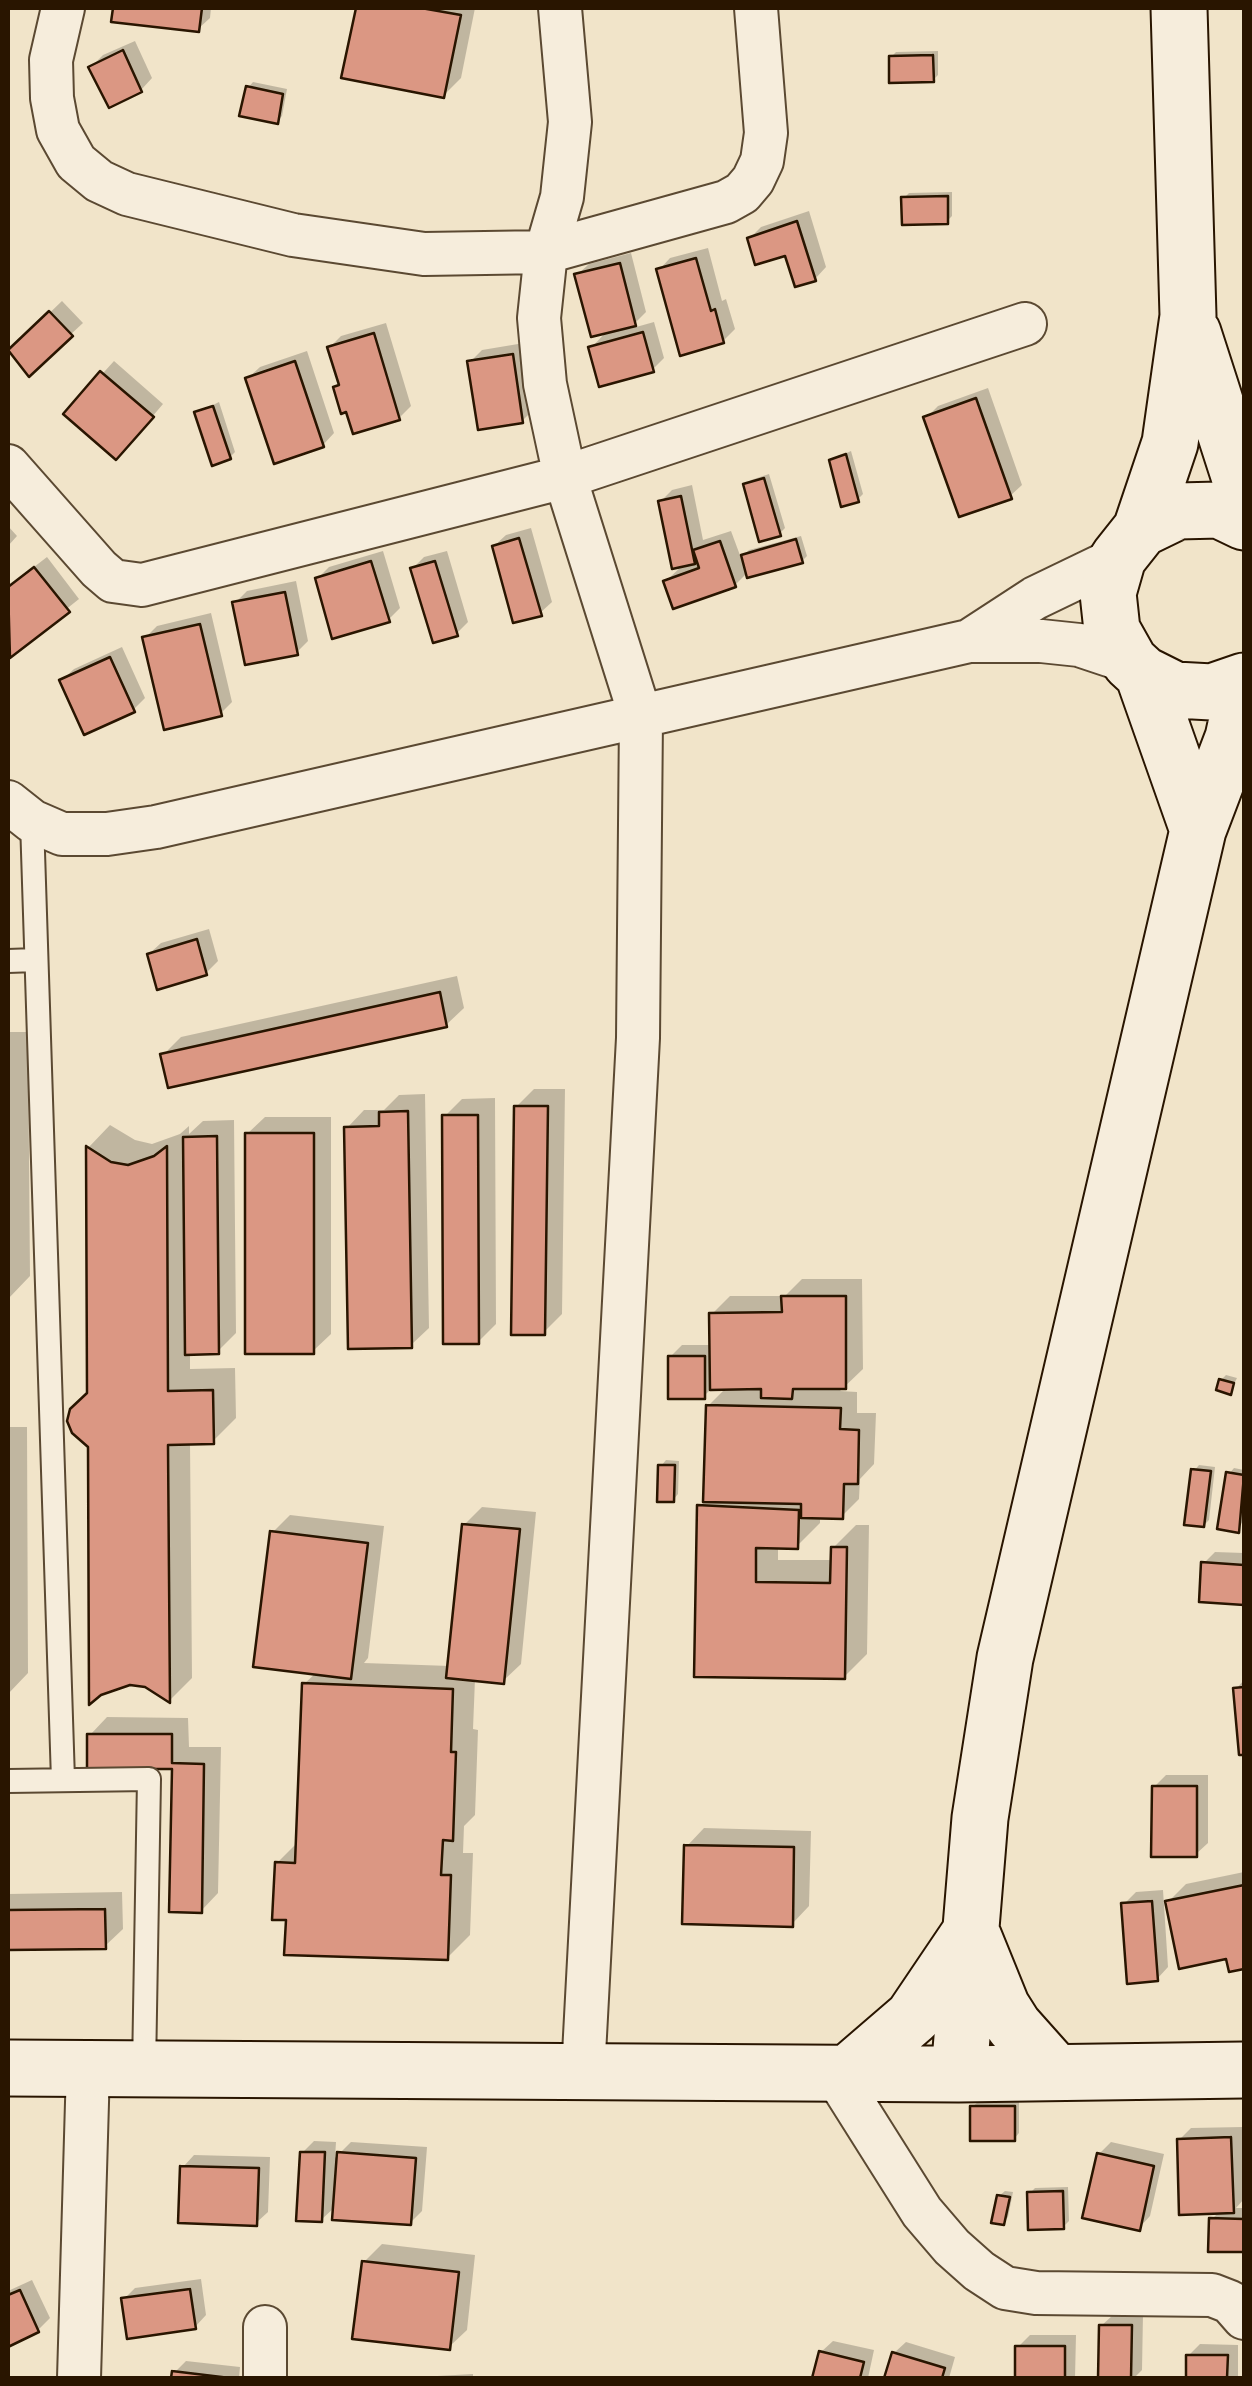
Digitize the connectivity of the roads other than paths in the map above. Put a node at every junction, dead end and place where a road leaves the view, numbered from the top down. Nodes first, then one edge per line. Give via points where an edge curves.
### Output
1 (63, 8) edge
2 (560, 8) edge
3 (756, 8) edge
4 (1179, 8) edge
5 (546, 252) junction
6 (1188, 316) junction
7 (1025, 324) dead end
8 (8, 466) edge
9 (565, 477) junction
10 (1244, 491) edge
11 (1244, 522) edge
12 (1129, 544) junction
13 (969, 641) junction
14 (1137, 668) junction
15 (1244, 684) edge
16 (640, 718) junction
17 (20, 812) edge
18 (1198, 830) junction
19 (8, 960) edge
20 (36, 960) junction
21 (63, 1780) junction
22 (8, 1781) edge
23 (971, 1930) junction
24 (8, 2068) edge
25 (88, 2068) junction
26 (144, 2069) junction
27 (1244, 2070) edge
28 (582, 2072) junction
29 (1055, 2072) junction
30 (835, 2073) junction
31 (959, 2074) junction
32 (1244, 2318) edge
33 (265, 2327) dead end
34 (79, 2378) edge
35 (265, 2378) edge

1 - 5 street via 52,60 58,130 76,162 99,180 127,194 293,235 424,254
2 - 5 street via 570,122 562,196
3 - 5 street via 766,133 762,161 742,193
4 - 6 street
5 - 9 street via 539,318
6 - 10 street
6 - 12 street via 1170,443
7 - 9 street
8 - 9 street via 99,570 127,586
9 - 16 street
11 - 12 street via 1219,510 1178,510
12 - 13 street
12 - 14 street via 1108,593 1112,630
13 - 14 street via 1079,645
13 - 16 street
14 - 15 street via 1176,690 1212,692
14 - 18 street
15 - 18 street
16 - 17 street via 156,828 62,834
16 - 28 street via 638,1038
17 - 20 lane
18 - 23 street via 1005,1658
19 - 20 lane
20 - 21 lane
21 - 22 lane
21 - 26 lane via 149,1779
23 - 29 street via 1002,2007
23 - 30 street via 914,2016
23 - 31 street
24 - 25 street
25 - 26 street
25 - 34 street
26 - 28 street
27 - 29 street
28 - 30 street
29 - 31 street
30 - 31 street
30 - 32 street via 922,2212 979,2272 1005,2288 1212,2294
33 - 35 street

